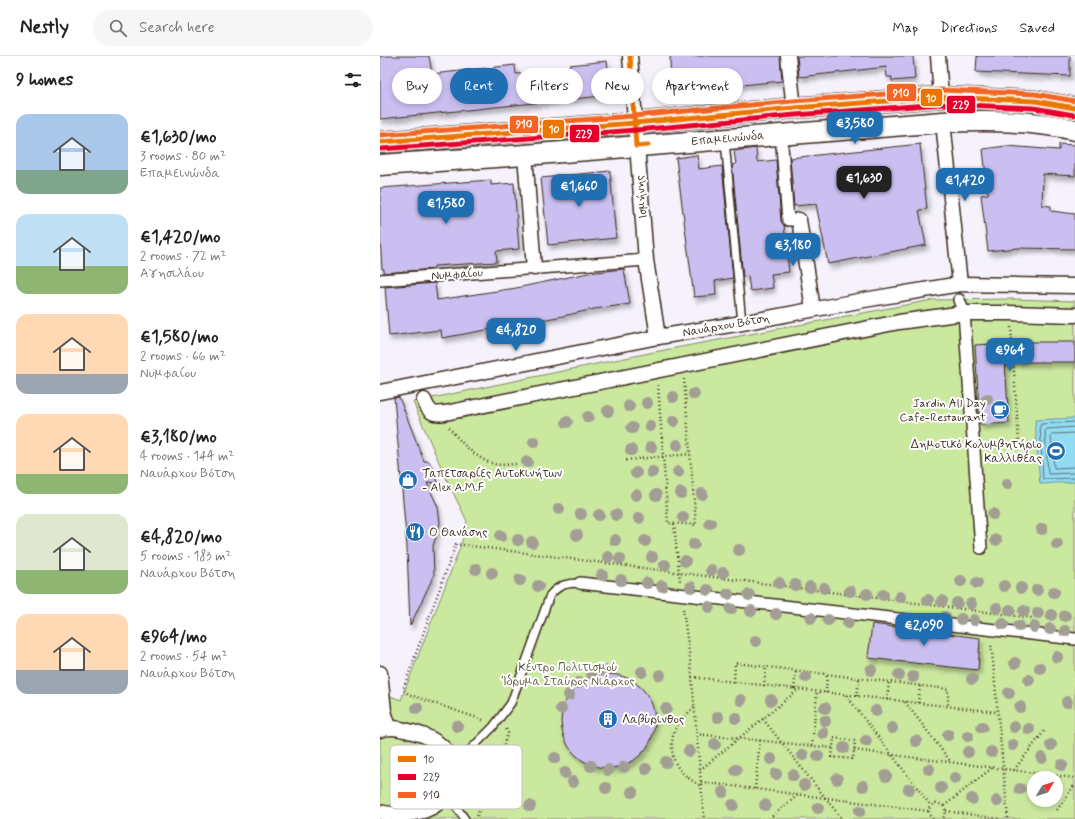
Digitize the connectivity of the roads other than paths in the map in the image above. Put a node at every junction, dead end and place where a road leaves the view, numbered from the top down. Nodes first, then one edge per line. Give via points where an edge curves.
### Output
1 (630, 56) edge
2 (788, 56) edge
3 (938, 56) edge
4 (941, 98) junction
5 (794, 108) junction
6 (1075, 108) edge
7 (943, 122) junction
8 (635, 123) junction
9 (1075, 130) edge
10 (781, 134) junction
11 (725, 139) junction
12 (380, 142) edge
13 (636, 146) junction
14 (525, 155) junction
15 (380, 165) edge
16 (799, 220) joint
17 (646, 260) junction
18 (534, 268) junction
19 (380, 280) edge
20 (960, 284) junction
21 (1075, 286) edge
22 (959, 300) dead end
23 (813, 309) junction
24 (964, 313) junction
25 (1075, 315) edge
26 (742, 323) junction
27 (658, 337) junction
28 (417, 385) junction
29 (380, 392) edge
30 (424, 400) joint
31 (981, 548) dead end
32 (580, 583) joint
33 (1075, 639) edge
34 (380, 673) edge
35 (384, 728) edge
36 (439, 745) edge
37 (473, 745) edge
38 (431, 809) edge
39 (457, 809) edge
40 (385, 815) edge
41 (418, 816) edge
42 (465, 819) edge

1 - 8 street, Ισμήνης
2 - 5 street
3 - 4 street
4 - 5 main road, Επαμεινώνδα
4 - 6 main road, Επαμεινώνδα via 1035,101
5 - 8 main road, Επαμεινώνδα
7 - 9 main road, Επαμεινώνδα via 1022,122
7 - 10 main road, Επαμεινώνδα
7 - 20 street
8 - 12 main road, Επαμεινώνδα
8 - 13 street, Ισμήνης
10 - 11 main road, Επαμεινώνδα
10 - 16 street via 788,220
11 - 13 main road, Επαμεινώνδα
11 - 26 lane
13 - 14 main road, Επαμεινώνδα
13 - 17 street, Ισμήνης
14 - 15 main road, Επαμεινώνδα
14 - 18 street
16 - 23 street
17 - 18 street, Νυμφαίου
17 - 27 street, Ισμήνης
18 - 19 street, Νυμφαίου
20 - 21 street, Ναυάρχου Βότση
20 - 23 street, Ναυάρχου Βότση
22 - 24 street
23 - 26 street, Ναυάρχου Βότση
24 - 25 street
24 - 30 street via 899,322 445,413 434,414
24 - 31 street
26 - 27 street, Ναυάρχου Βότση
27 - 28 street, Ναυάρχου Βότση
28 - 29 street, Ναυάρχου Βότση
28 - 30 lane
32 - 33 street via 682,600
32 - 37 lane via 562,585 550,595 511,703
34 - 35 street
35 - 36 street via 421,734
38 - 41 street
39 - 42 lane
40 - 41 street

